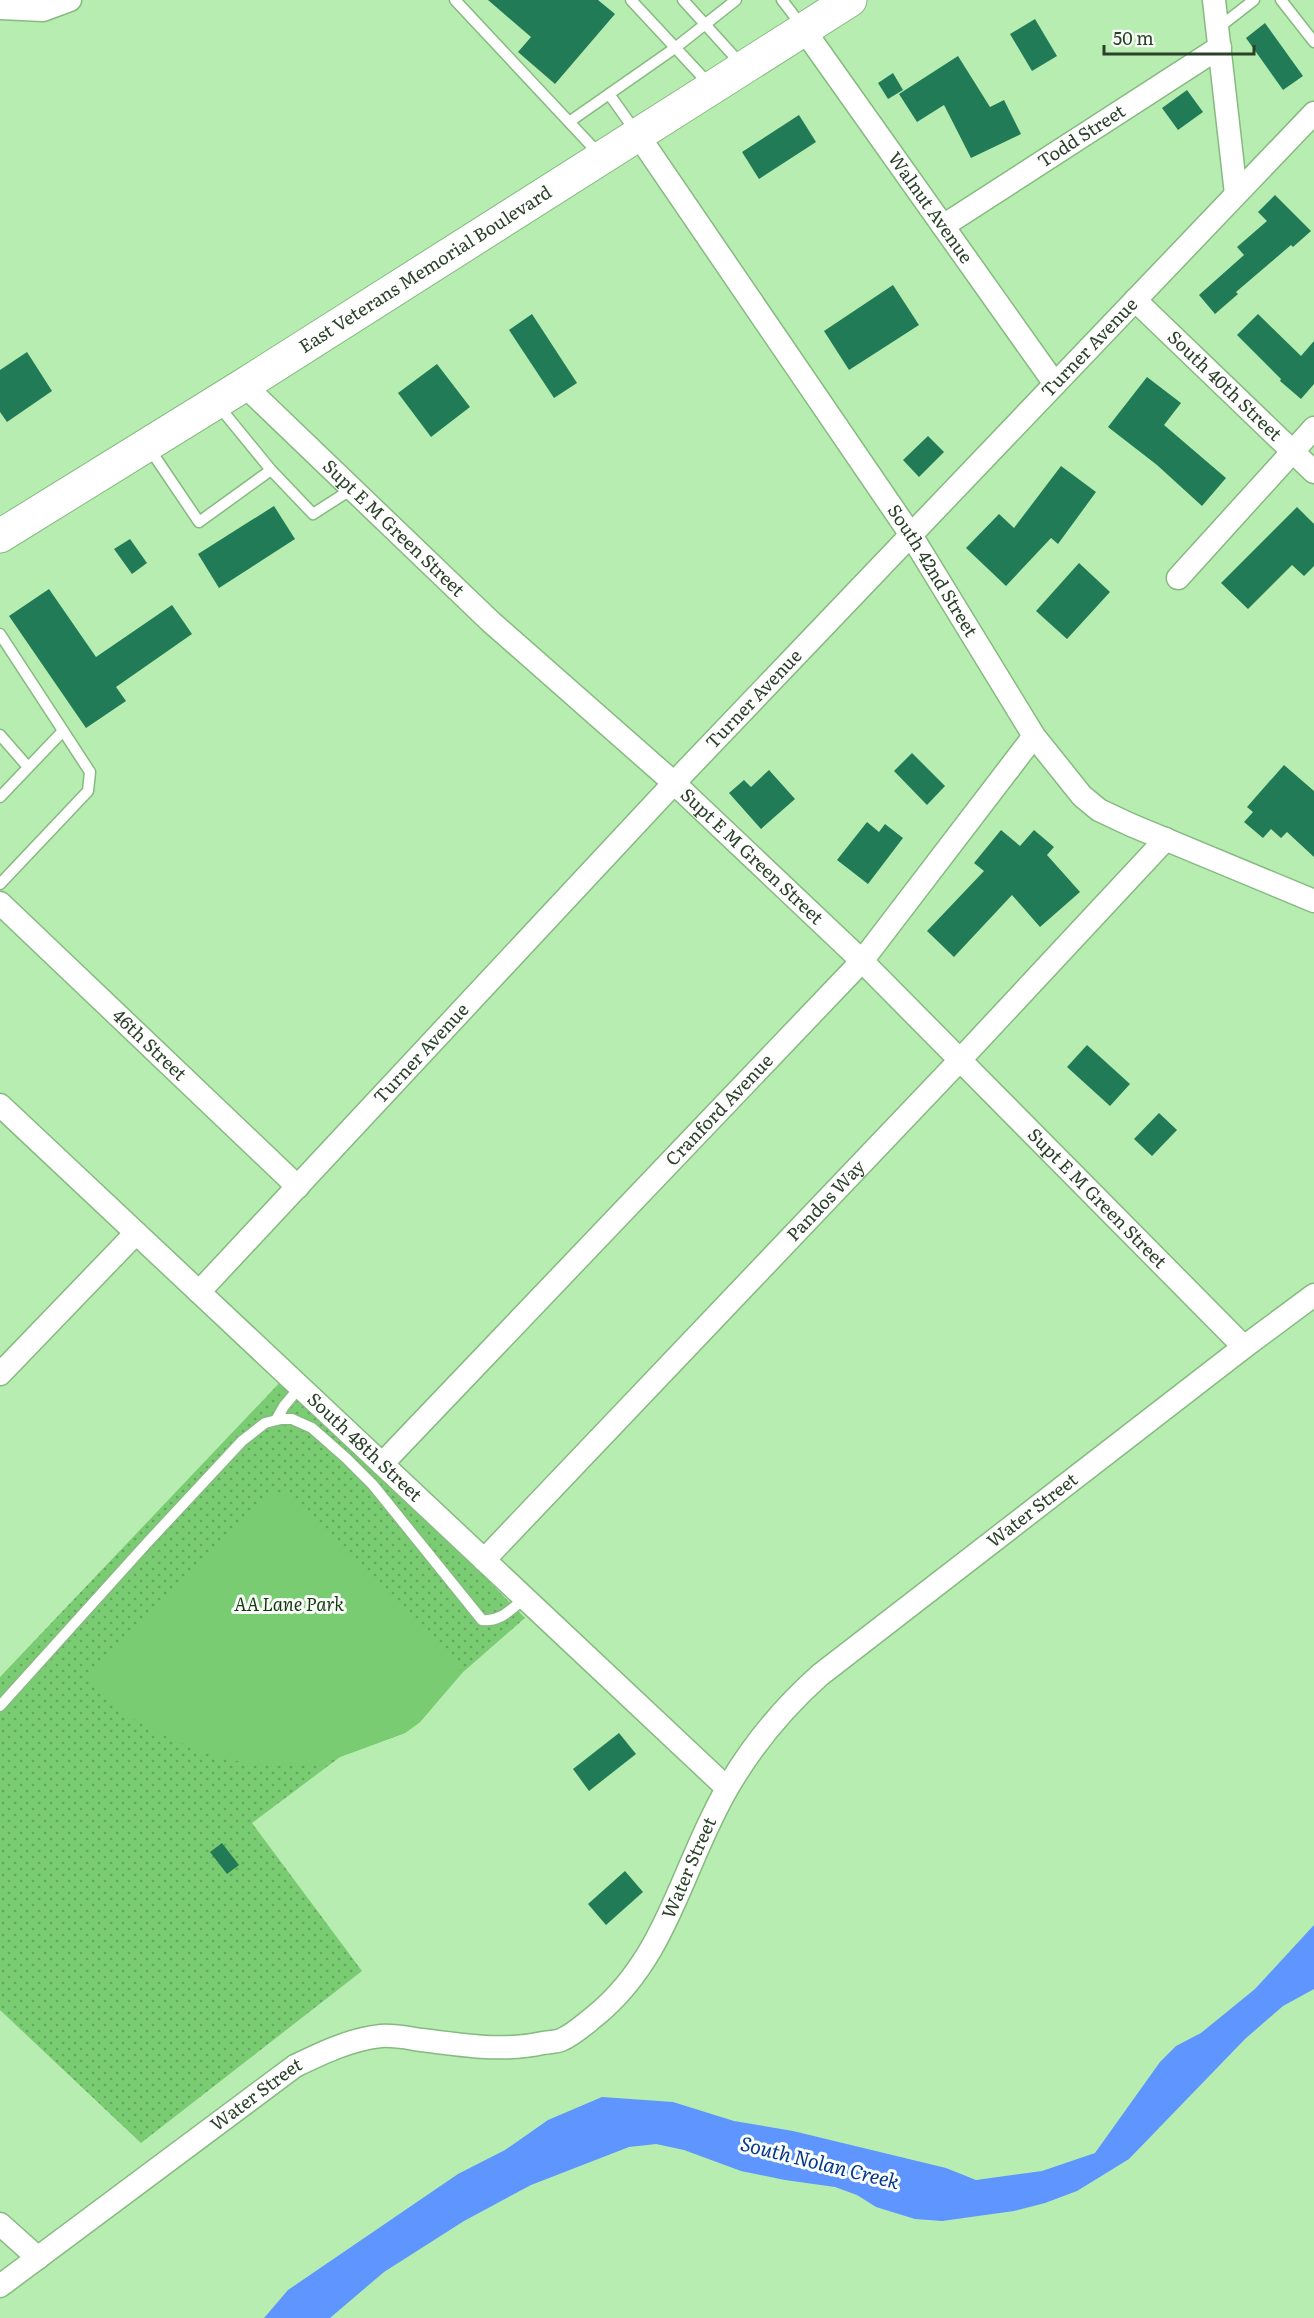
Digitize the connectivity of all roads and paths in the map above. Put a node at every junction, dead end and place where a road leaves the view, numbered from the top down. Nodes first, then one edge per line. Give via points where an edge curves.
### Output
1 (70, 0) edge
2 (455, 0) edge
3 (630, 0) edge
4 (682, 0) edge
5 (736, 0) edge
6 (782, 0) edge
7 (850, 0) edge
8 (1214, 0) edge
9 (1254, 0) edge
10 (1281, 0) edge
11 (0, 8) edge
12 (704, 24) junction
13 (804, 30) junction
14 (1219, 38) junction
15 (1314, 42) edge
16 (675, 48) junction
17 (744, 68) junction
18 (713, 88) junction
19 (609, 94) junction
20 (1314, 113) edge
21 (569, 122) junction
22 (638, 135) junction
23 (603, 157) junction
24 (1236, 194) junction
25 (943, 226) junction
26 (1135, 300) junction
27 (1055, 384) junction
28 (244, 385) junction
29 (215, 402) junction
30 (1314, 428) edge
31 (147, 445) junction
32 (1293, 452) junction
33 (271, 470) junction
34 (1314, 472) edge
35 (352, 489) junction
36 (0, 536) edge
37 (910, 536) junction
38 (1178, 578) dead end
39 (0, 634) edge
40 (63, 731) junction
41 (0, 735) edge
42 (1034, 736) junction
43 (28, 767) junction
44 (674, 783) junction
45 (0, 797) edge
46 (1166, 839) junction
47 (0, 884) edge
48 (1314, 901) edge
49 (0, 903) edge
50 (862, 961) junction
51 (960, 1060) junction
52 (0, 1106) edge
53 (298, 1187) junction
54 (136, 1233) junction
55 (199, 1292) junction
56 (1314, 1295) edge
57 (1244, 1347) junction
58 (0, 1374) edge
59 (300, 1387) junction
60 (276, 1420) junction
61 (382, 1464) junction
62 (484, 1560) junction
63 (525, 1598) junction
64 (0, 1706) edge
65 (727, 1788) junction
66 (0, 2224) edge
67 (38, 2258) junction
68 (0, 2286) edge

1 - 11 street via 43,10
2 - 21 lane
3 - 16 lane
4 - 12 lane
5 - 12 lane
6 - 13 lane
7 - 13 main road, East Veterans Memorial Boulevard
8 - 14 street
9 - 14 lane
10 - 15 lane
12 - 16 lane
12 - 17 lane
13 - 17 main road, East Veterans Memorial Boulevard
13 - 25 street, Walnut Avenue
14 - 24 street
14 - 25 street, Todd Street
16 - 18 lane
16 - 19 lane
17 - 18 main road, East Veterans Memorial Boulevard
18 - 22 main road, East Veterans Memorial Boulevard
19 - 21 lane
19 - 22 lane
20 - 24 street, Turner Avenue
21 - 23 lane
22 - 23 main road, East Veterans Memorial Boulevard
22 - 37 street, South 42nd Street
23 - 28 main road, East Veterans Memorial Boulevard
24 - 26 street, Turner Avenue
25 - 27 street, Walnut Avenue
26 - 27 street, Turner Avenue
26 - 32 street, South 40th Street
27 - 37 street, Turner Avenue
28 - 29 main road, East Veterans Memorial Boulevard
28 - 35 street, Supt E M Green Street
29 - 31 main road, East Veterans Memorial Boulevard
29 - 33 lane
30 - 32 street
31 - 33 lane via 199,522
31 - 36 main road, East Veterans Memorial Boulevard
32 - 34 street, South 40th Street
32 - 38 street
33 - 35 lane via 313,513
35 - 44 street, Supt E M Green Street via 491,622
37 - 42 street, South 42nd Street
37 - 44 street, Turner Avenue
39 - 40 lane
40 - 43 lane
40 - 47 lane via 90,772 88,791
41 - 43 lane
42 - 46 street, South 42nd Street via 1098,810
42 - 50 street, Cranford Avenue
43 - 45 lane
44 - 50 street, Supt E M Green Street
44 - 53 street, Turner Avenue
46 - 48 street, South 42nd Street
46 - 51 street, Pandos Way
49 - 53 street, 46th Street
50 - 51 street, Supt E M Green Street
50 - 61 street, Cranford Avenue
51 - 57 street, Supt E M Green Street
51 - 62 street, Pandos Way
52 - 54 street, South 48th Street
53 - 55 street, Turner Avenue
54 - 55 street, South 48th Street
54 - 58 street
55 - 59 street, South 48th Street
56 - 57 street, Water Street
57 - 65 street, Water Street via 820,1675 767,1728
59 - 60 lane
59 - 61 street, South 48th Street
60 - 63 lane via 302,1422 346,1458 482,1620 501,1617
60 - 64 lane via 265,1423 242,1441
61 - 62 street, South 48th Street
62 - 63 street, South 48th Street
63 - 65 street, South 48th Street
65 - 67 street, Water Street via 654,1947 613,2002 584,2025 561,2040 502,2049 381,2036 320,2054 295,2066
66 - 67 street
67 - 68 street, Water Street

